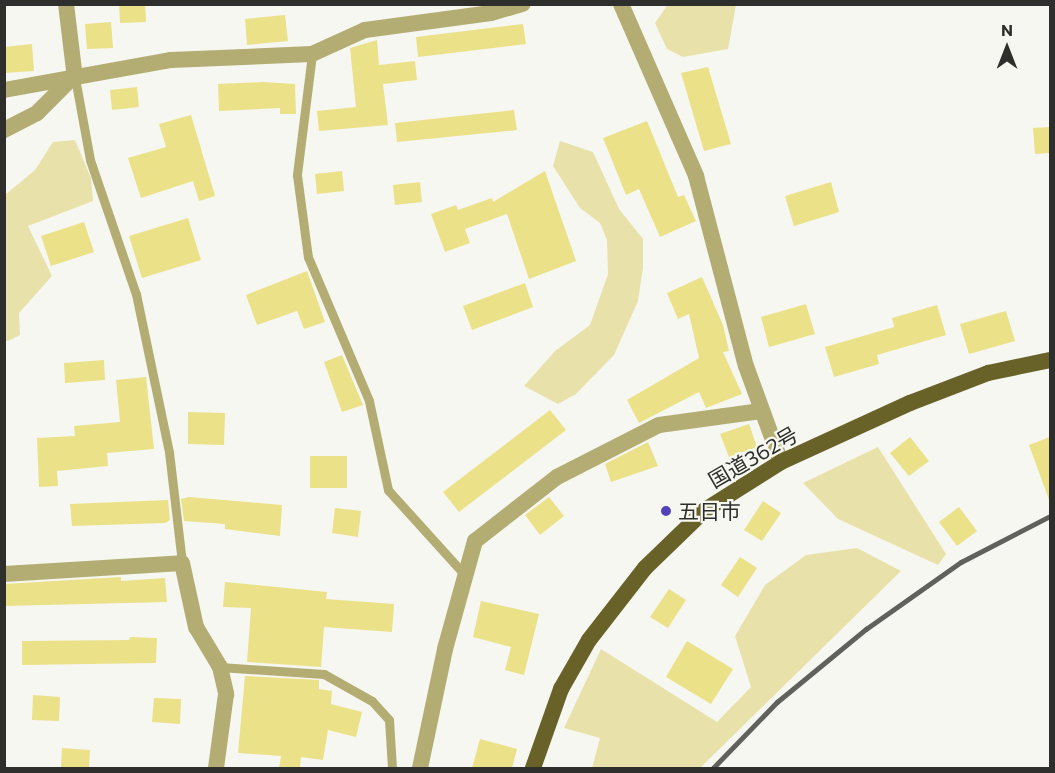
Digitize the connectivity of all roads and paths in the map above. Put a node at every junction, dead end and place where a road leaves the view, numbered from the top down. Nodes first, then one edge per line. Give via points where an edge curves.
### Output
1 (66, 4) edge
2 (523, 4) edge
3 (621, 4) edge
4 (312, 54) junction
5 (72, 80) junction
6 (4, 90) edge
7 (4, 130) edge
8 (1050, 360) edge
9 (761, 411) junction
10 (781, 462) junction
11 (182, 563) junction
12 (4, 574) edge
13 (464, 574) junction
14 (220, 667) junction
15 (216, 768) edge
16 (392, 768) edge
17 (420, 768) edge
18 (533, 768) edge

1 - 5 street
2 - 4 street via 491,14 365,30
3 - 9 street via 696,176
4 - 5 street via 171,60
4 - 13 lane via 297,175 308,257 369,401 388,490
5 - 6 street
5 - 7 street via 37,113
5 - 11 lane via 90,160 138,305 169,452
8 - 10 highway, 国道362号 via 988,373
9 - 10 street
9 - 13 street via 659,425 591,458 557,477 475,541
10 - 18 highway, 国道362号 via 705,510 645,568 589,640 561,688
11 - 12 street
11 - 14 street via 196,627
13 - 17 street
14 - 15 street via 226,694
14 - 16 lane via 324,674 372,701 389,720

